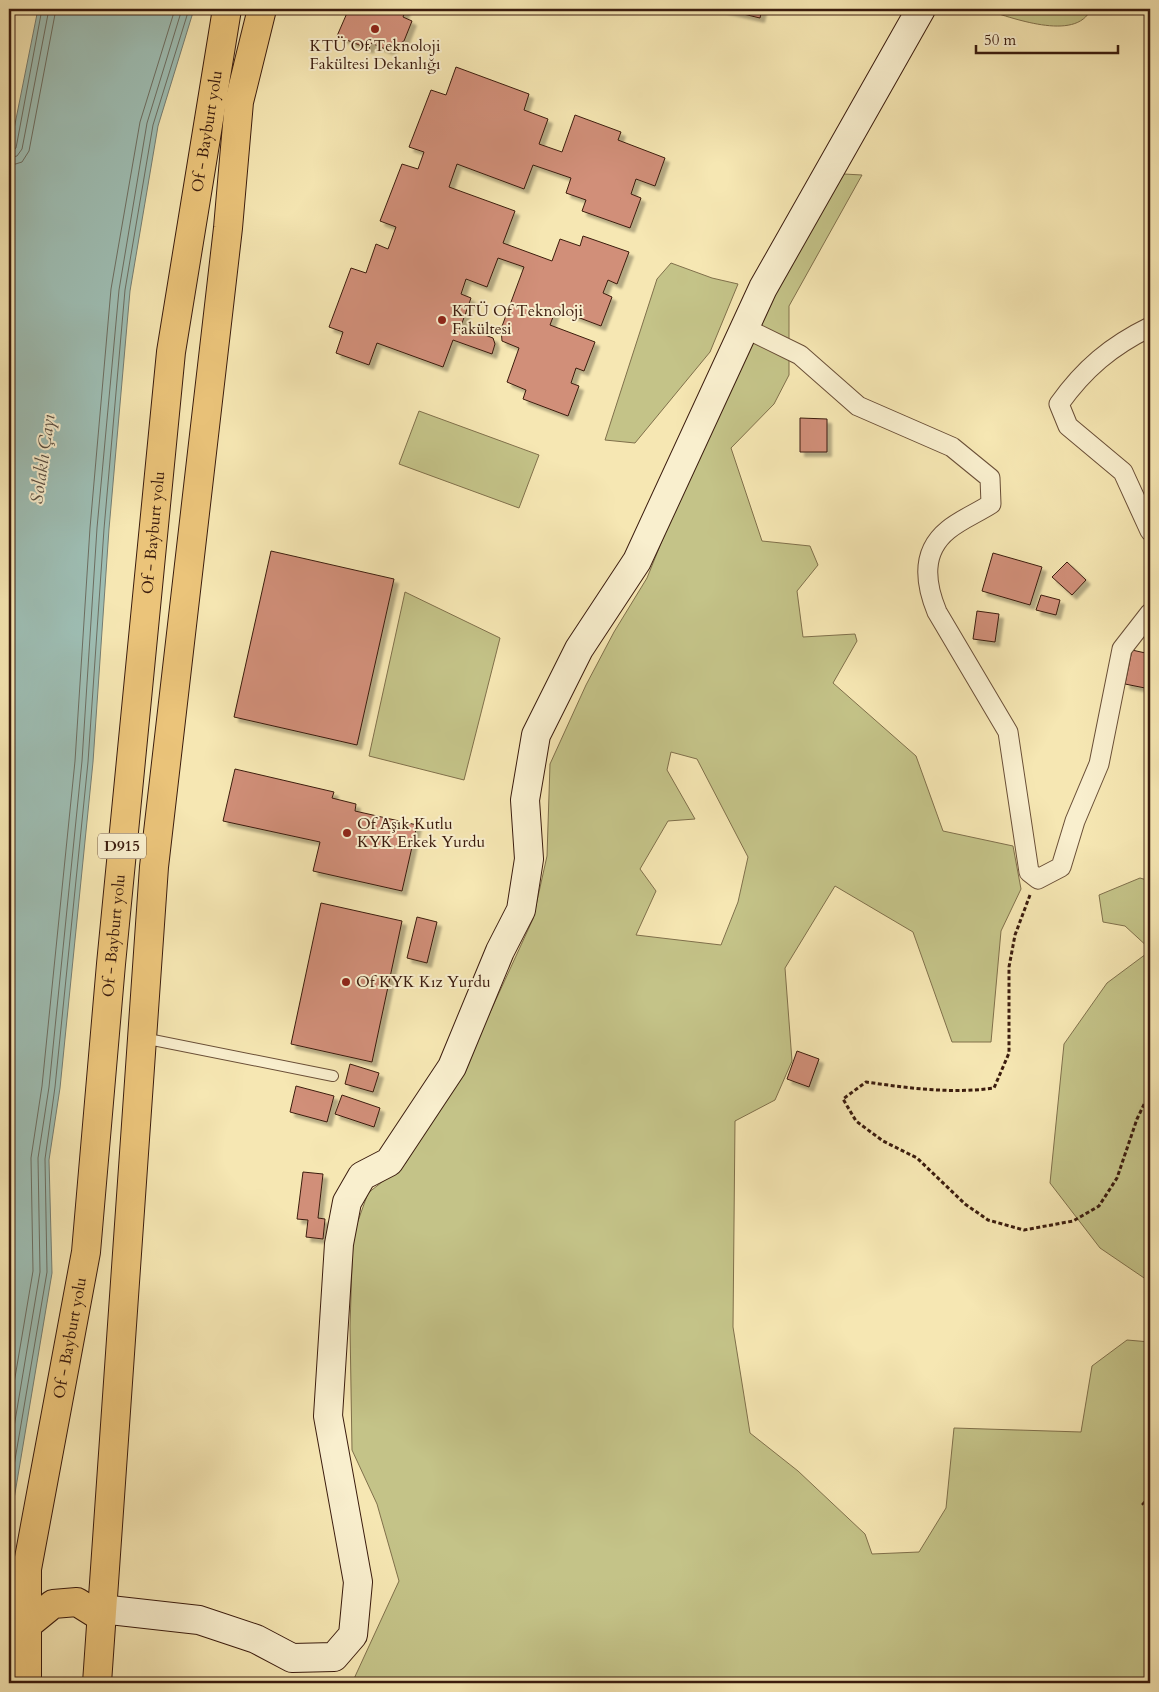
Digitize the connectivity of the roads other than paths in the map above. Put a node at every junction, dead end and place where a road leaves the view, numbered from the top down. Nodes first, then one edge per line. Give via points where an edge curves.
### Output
1 (227, 9) edge
2 (262, 9) edge
3 (921, 9) edge
4 (1150, 327) edge
5 (745, 328) junction
6 (1150, 531) edge
7 (1150, 613) edge
8 (142, 1038) junction
9 (333, 1076) dead end
10 (101, 1613) junction
11 (26, 1626) junction
12 (34, 1681) edge
13 (93, 1682) edge

1 - 11 highway, Of - Bayburt yolu / D915 via 171,352 86,1252 27,1569
2 - 8 highway, Of - Bayburt yolu / D915 via 239,102 228,228 154,867
3 - 5 street via 764,288
4 - 6 street via 1129,337 1101,358 1078,378 1059,404 1068,426 1123,472
5 - 7 street via 800,355 858,406 952,447 990,478 991,504 949,529 933,545 927,566 929,593 1008,732 1029,872 1038,879 1061,867 1075,821 1100,764 1122,649
5 - 10 street via 637,561 579,650 536,735 524,800 529,859 521,910 500,950 452,1067 389,1162 362,1176 347,1202 339,1244 328,1416 358,1582 353,1635 334,1657 292,1658 256,1639 199,1620
8 - 9 lane
8 - 10 highway, Of - Bayburt yolu / D915
10 - 11 highway via 77,1602 53,1604
10 - 13 highway, Of - Bayburt yolu / D915
11 - 12 highway, Of - Bayburt yolu / D915

